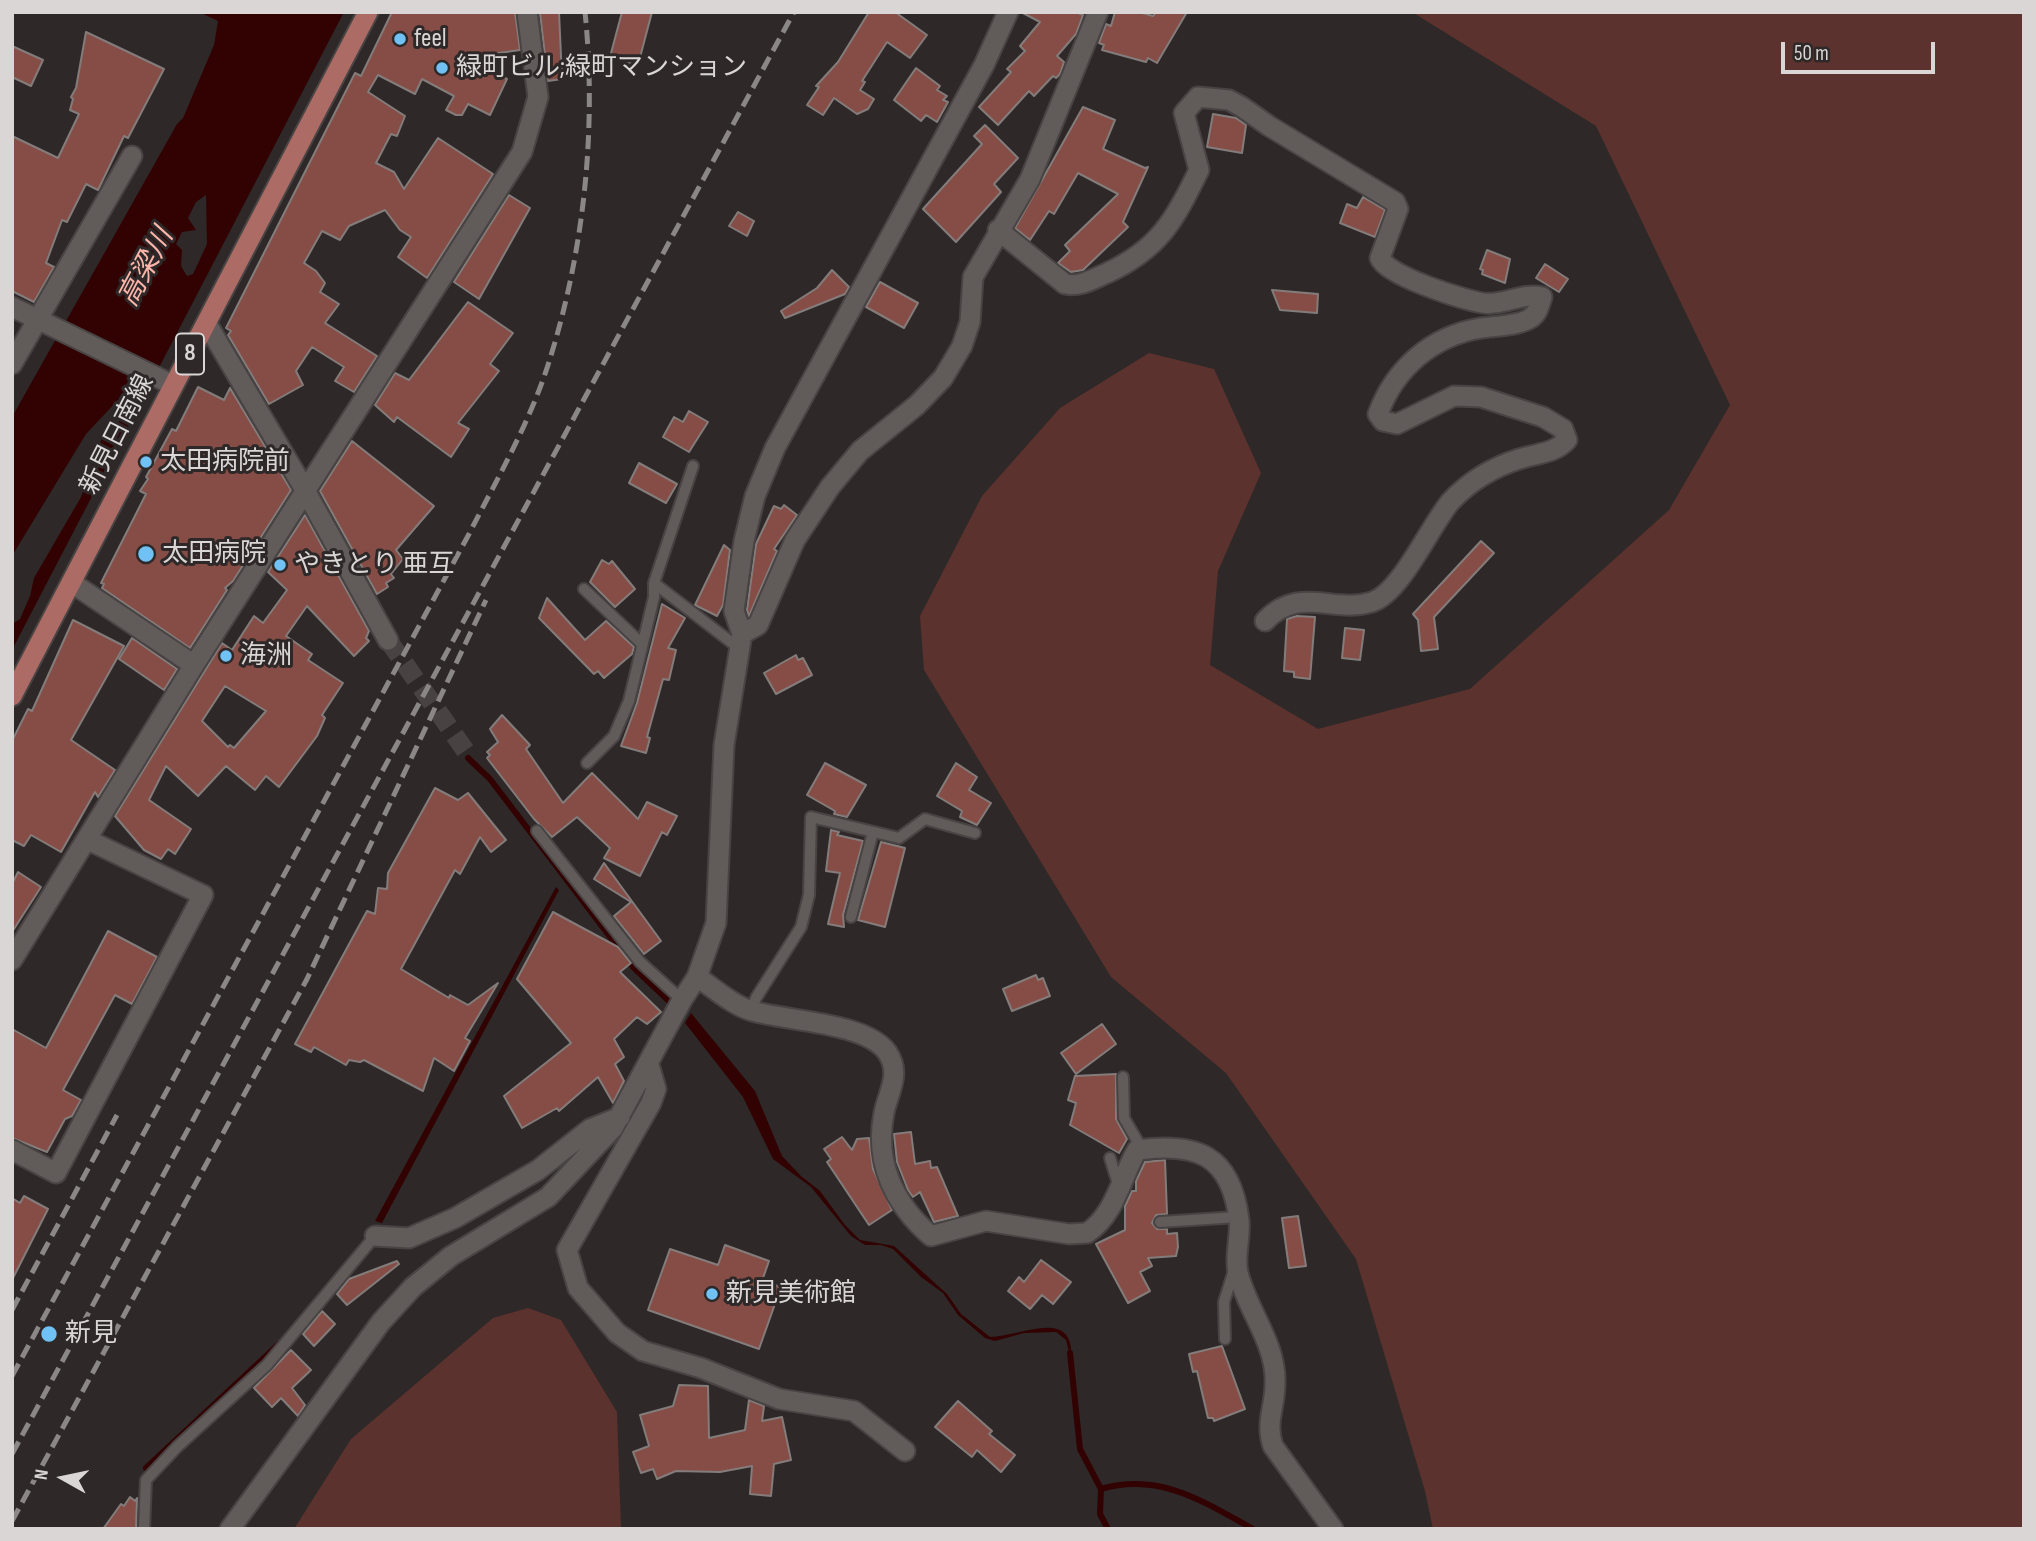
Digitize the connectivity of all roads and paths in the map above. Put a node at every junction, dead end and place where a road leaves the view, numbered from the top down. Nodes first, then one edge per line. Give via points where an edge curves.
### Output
1 (368, 12) edge
2 (527, 12) edge
3 (1008, 12) edge
4 (1098, 12) edge
5 (132, 156) dead end
6 (998, 230) junction
7 (12, 307) edge
8 (37, 319) junction
9 (207, 324) junction
10 (12, 364) edge
11 (173, 385) junction
12 (693, 466) dead end
13 (305, 490) junction
14 (72, 583) junction
15 (654, 583) junction
16 (584, 589) dead end
17 (1265, 621) dead end
18 (388, 640) tunnel mouth
19 (741, 641) junction
20 (641, 643) junction
21 (194, 665) junction
22 (12, 696) edge
23 (587, 763) dead end
24 (537, 831) dead end
25 (873, 832) junction
26 (975, 833) dead end
27 (89, 840) junction
28 (851, 917) dead end
29 (12, 960) edge
30 (697, 977) junction
31 (682, 1000) junction
32 (751, 1011) junction
33 (649, 1065) junction
34 (1123, 1077) dead end
35 (620, 1117) junction
36 (1142, 1149) junction
37 (12, 1150) edge
38 (1110, 1158) dead end
39 (1119, 1187) junction
40 (1238, 1217) junction
41 (1160, 1222) dead end
42 (375, 1236) joint
43 (1238, 1261) junction
44 (1225, 1339) dead end
45 (905, 1451) dead end
46 (144, 1529) edge
47 (230, 1529) edge
48 (1332, 1529) edge

1 - 9 main road, 新見日南線 / 8
2 - 13 street via 538,97 522,152
3 - 19 street via 775,448 755,496 744,541 734,611
4 - 6 street via 1030,179
5 - 8 street
6 - 17 street via 1065,284 1086,283 1134,260 1168,228 1199,170 1184,113 1198,97 1216,97 1242,107 1395,202 1398,209 1380,258 1392,270 1485,303 1532,294 1542,297 1537,312 1528,320 1465,331 1423,349 1385,396 1378,414 1383,421 1397,424 1454,396 1481,397 1543,417 1563,429 1567,440 1559,449 1517,459 1479,476 1451,502 1405,569 1375,601 1296,601
6 - 19 street via 973,277 970,322 943,377 917,405 860,451 830,487 795,540 758,625
7 - 8 street
8 - 10 street
8 - 11 street
9 - 11 main road, 新見日南線 / 8
9 - 13 street
11 - 14 main road, 新見日南線 / 8
12 - 15 lane
13 - 18 street
13 - 21 street
14 - 21 street
14 - 22 main road, 新見日南線 / 8
15 - 19 lane
15 - 20 lane
16 - 20 lane
19 - 30 street via 724,745 716,923
20 - 23 lane via 629,701 614,736
21 - 27 street
24 - 31 lane via 640,962
25 - 26 lane via 899,838 925,818
25 - 28 lane
25 - 32 lane via 815,816 809,820 810,883 801,927
27 - 29 street
27 - 37 street via 203,895 56,1173
30 - 31 street
30 - 32 street
31 - 33 street
32 - 39 street via 856,1032 888,1054 895,1078 884,1113 885,1173 899,1202 931,1236 986,1221 1087,1233 1110,1211
33 - 35 street
33 - 45 street via 656,1089 651,1103 567,1250 578,1288 617,1333 643,1351 779,1399 854,1411
34 - 36 lane via 1124,1118
35 - 42 street via 590,1129 538,1170 455,1218 409,1238
35 - 47 street via 548,1197 451,1256 414,1287 381,1322
36 - 39 street via 1137,1150
36 - 40 street via 1206,1154 1230,1187
38 - 39 lane
40 - 41 lane
40 - 43 street
42 - 46 lane via 267,1365 146,1480
43 - 44 lane via 1224,1302
43 - 48 street via 1238,1272 1272,1357 1275,1384 1268,1432 1273,1446

